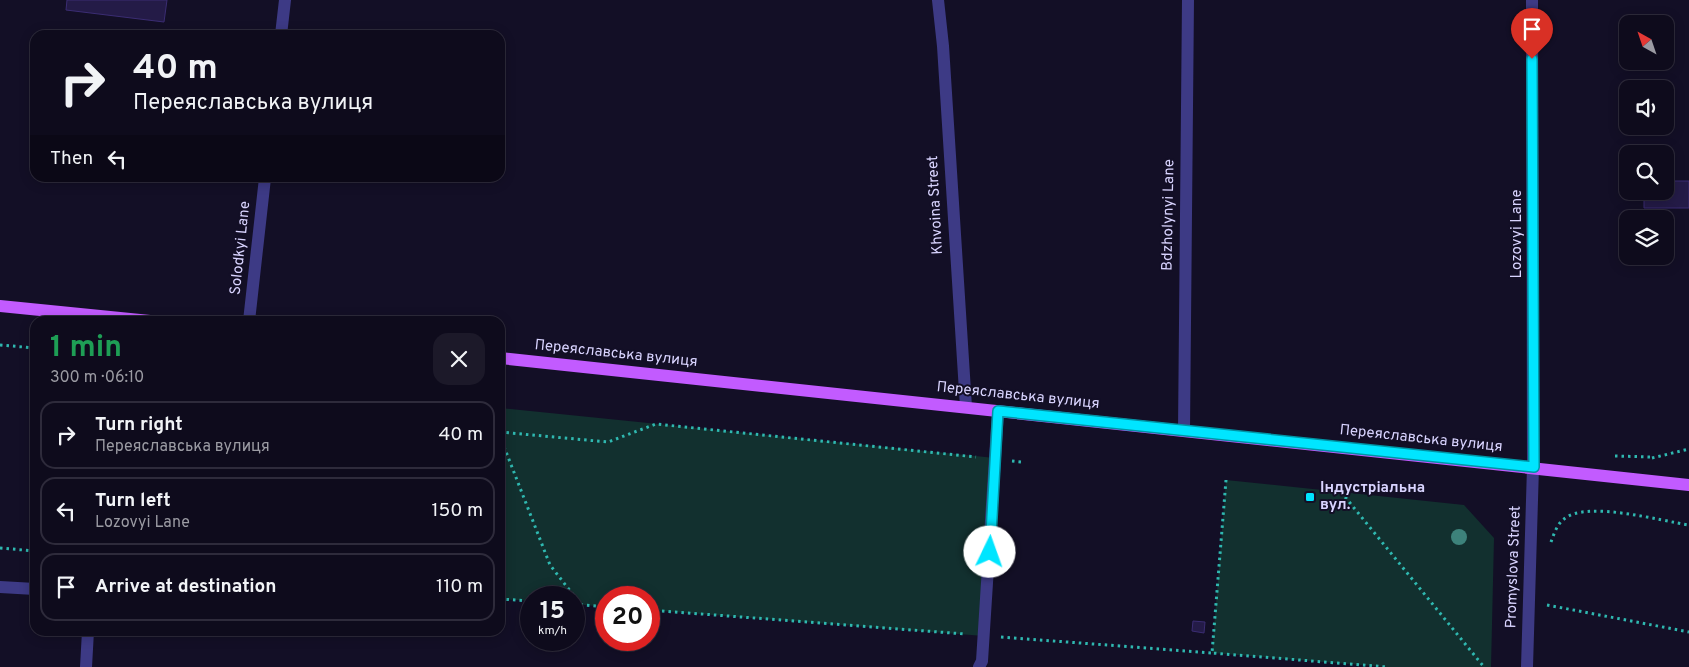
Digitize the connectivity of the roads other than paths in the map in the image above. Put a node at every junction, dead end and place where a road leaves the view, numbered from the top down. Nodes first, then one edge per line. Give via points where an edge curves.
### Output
1 (285, 0) edge
2 (938, 0) edge
3 (1188, 0) edge
4 (1532, 0) edge
5 (282, 30) edge
6 (265, 182) edge
7 (0, 306) edge
8 (78, 316) edge
9 (250, 316) edge
10 (505, 359) edge
11 (966, 407) junction
12 (998, 411) junction
13 (1184, 430) junction
14 (1534, 467) junction
15 (1689, 485) edge
16 (0, 587) edge
17 (30, 590) edge
18 (88, 636) edge
19 (86, 667) edge
20 (980, 667) edge
21 (1527, 667) edge

1 - 5 street
2 - 11 street, Khvoina Street
3 - 13 street, Bdzholynyi Lane
4 - 14 street, Lozovyi Lane
6 - 9 street, Solodkyi Lane
7 - 8 main road
10 - 11 main road, Переяславська вулиця
11 - 12 main road, Переяславська вулиця
12 - 13 main road, Переяславська вулиця
12 - 20 street
13 - 14 main road, Переяславська вулиця
14 - 15 main road, Переяславська вулиця
14 - 21 street, Promyslova Street
16 - 17 street
18 - 19 street

